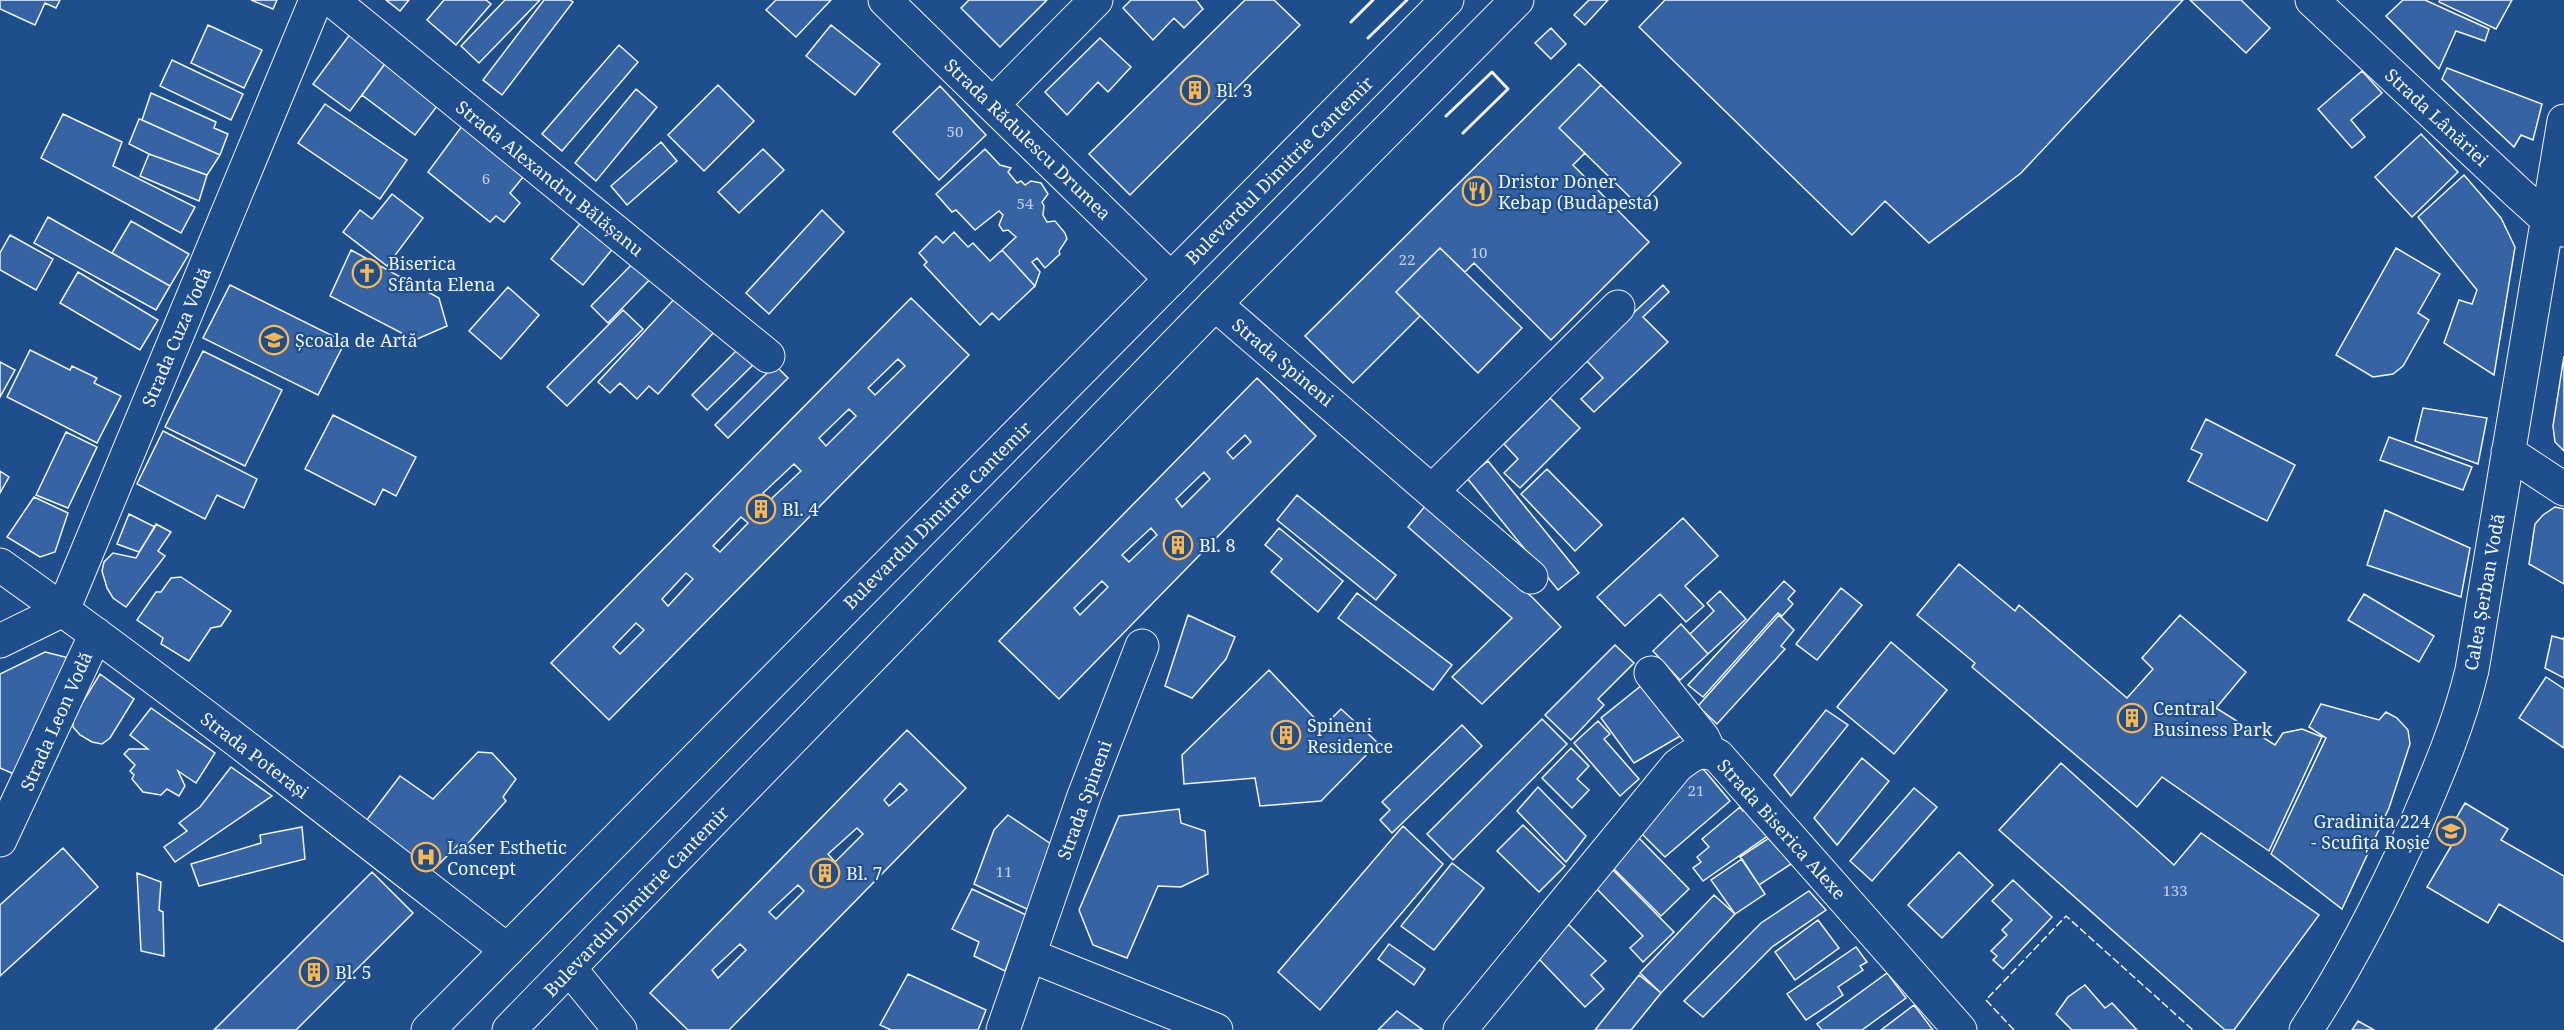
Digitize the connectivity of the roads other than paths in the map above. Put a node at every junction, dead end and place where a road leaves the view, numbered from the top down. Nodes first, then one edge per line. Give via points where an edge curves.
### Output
1 (316, 0) edge
2 (332, 0) edge
3 (885, 0) edge
4 (1096, 0) edge
5 (1447, 0) edge
6 (1517, 0) edge
7 (2312, 0) edge
8 (993, 104) junction
9 (2564, 121) edge
10 (2556, 225) edge
11 (1171, 279) junction
12 (1215, 304) junction
13 (1618, 307) dead end
14 (768, 356) dead end
15 (2508, 452) junction
16 (2564, 489) edge
17 (1432, 491) junction
18 (0, 565) edge
19 (1531, 577) dead end
20 (63, 610) junction
21 (96, 634) junction
22 (0, 641) edge
23 (1142, 646) dead end
24 (1651, 673) dead end
25 (1709, 752) junction
26 (0, 840) edge
27 (507, 950) junction
28 (1029, 955) junction
29 (570, 969) junction
30 (428, 1030) edge
31 (509, 1030) edge
32 (620, 1030) edge
33 (1003, 1030) edge
34 (1216, 1030) edge
35 (1460, 1030) edge
36 (1960, 1030) edge
37 (2306, 1030) edge

1 - 20 street, Strada Cuza Vodă
2 - 14 street, Strada Alexandru Bălășanu
3 - 8 street, Strada Rădulescu Drumea
4 - 8 street
5 - 11 street, Bulevardul Dimitrie Cantemir
6 - 12 street, Bulevardul Dimitrie Cantemir
7 - 10 street, Strada Lânăriei
8 - 11 street, Strada Rădulescu Drumea
9 - 10 street, Calea Șerban Vodă
10 - 15 street, Calea Șerban Vodă
11 - 27 street, Bulevardul Dimitrie Cantemir
12 - 17 street, Strada Spineni
12 - 29 street, Bulevardul Dimitrie Cantemir
13 - 17 street
15 - 16 street
15 - 37 street, Calea Șerban Vodă via 2472,670 2452,739 2362,936
17 - 19 street, Strada Spineni
18 - 20 street, Strada Poterași
20 - 21 street, Strada Poterași
20 - 22 street
21 - 26 street, Strada Leon Vodă
21 - 27 street, Strada Poterași
23 - 28 street, Strada Spineni
24 - 25 street via 1703,738
25 - 35 street, Strada Biserica Alexe via 1698,752 1677,766
25 - 36 street, Strada Biserica Alexe via 1718,756
27 - 30 street, Bulevardul Dimitrie Cantemir
28 - 33 street, Strada Spineni
28 - 34 street
29 - 31 street, Bulevardul Dimitrie Cantemir
29 - 32 street

